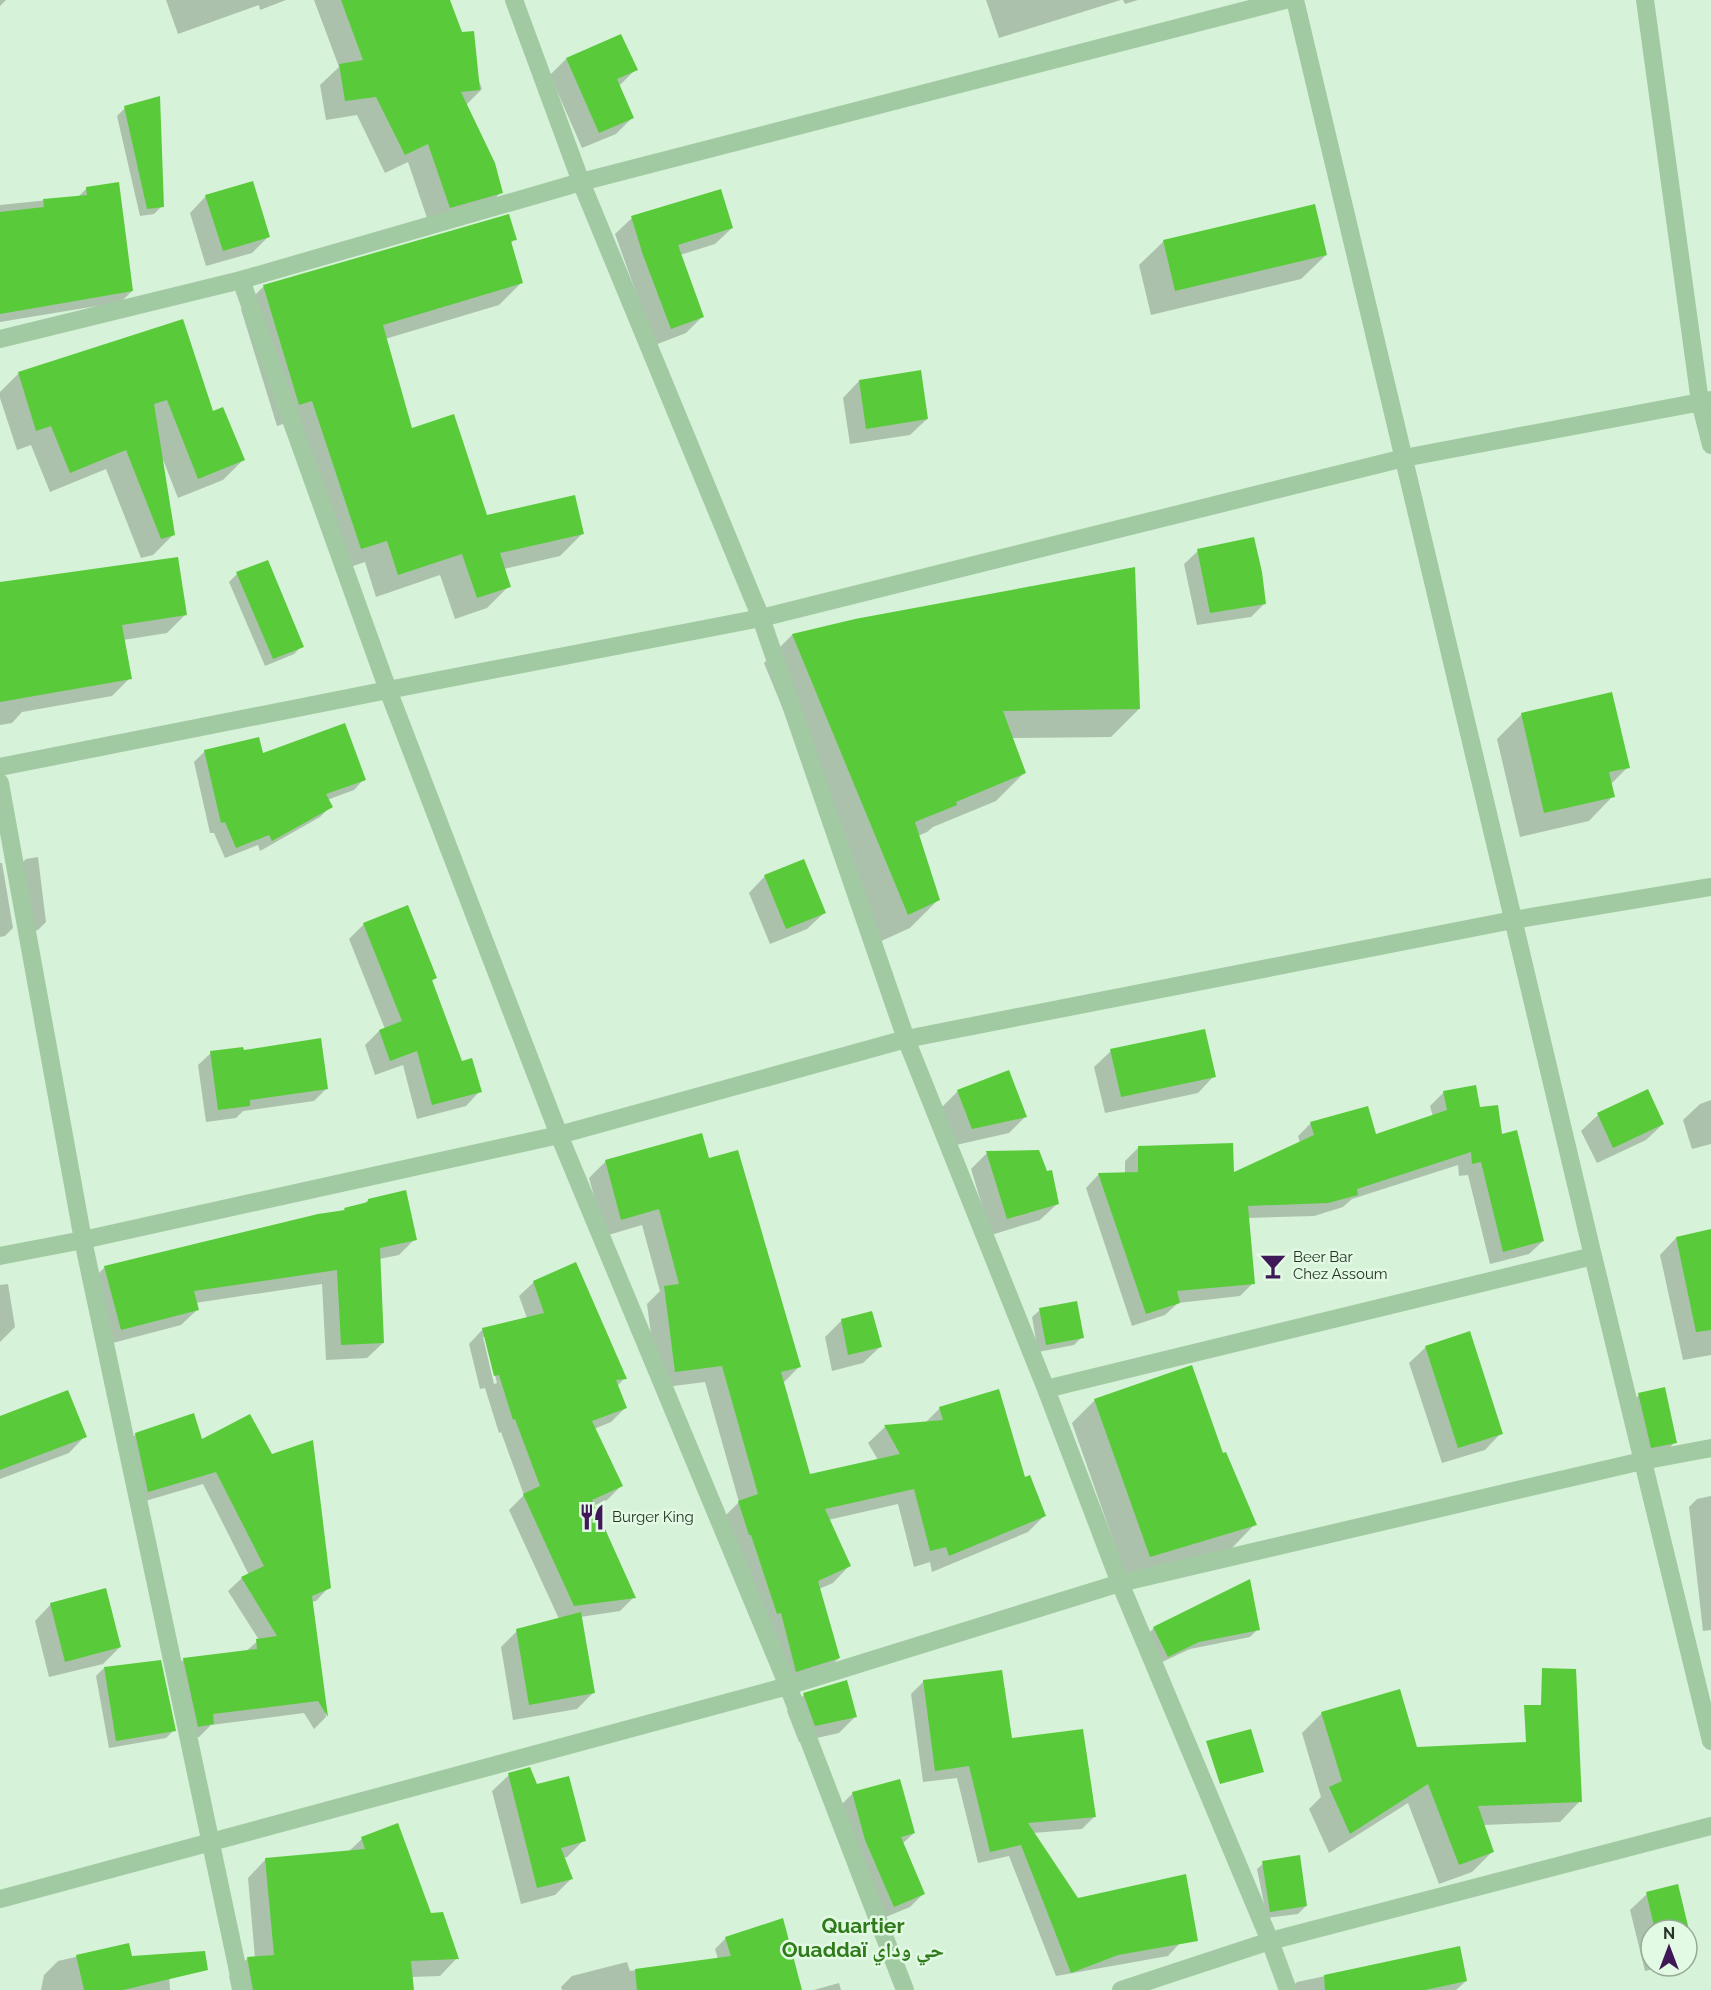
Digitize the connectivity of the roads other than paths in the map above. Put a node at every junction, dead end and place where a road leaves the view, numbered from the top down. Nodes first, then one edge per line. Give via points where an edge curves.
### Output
1 (514, 0) edge
2 (1285, 0) edge
3 (1295, 0) edge
4 (1645, 0) edge
5 (581, 182) junction
6 (241, 280) junction
7 (0, 339) edge
8 (1706, 401) edge
9 (1711, 445) edge
10 (1404, 458) junction
11 (761, 618) junction
12 (388, 690) junction
13 (0, 767) edge
14 (0, 783) edge
15 (1711, 886) edge
16 (1513, 920) junction
17 (906, 1039) junction
18 (559, 1135) junction
19 (83, 1240) junction
20 (0, 1256) edge
21 (1593, 1256) junction
22 (1046, 1389) junction
23 (1711, 1448) edge
24 (1642, 1461) junction
25 (1120, 1583) junction
26 (788, 1686) junction
27 (1711, 1740) edge
28 (1711, 1826) edge
29 (212, 1841) junction
30 (0, 1899) edge
31 (1270, 1941) junction
32 (242, 1990) edge
33 (905, 1990) edge
34 (1121, 1990) edge
35 (1288, 1990) edge

1 - 5 street
2 - 5 street
3 - 10 street
4 - 8 street
5 - 6 street
5 - 11 street
6 - 7 street
6 - 12 street
8 - 9 street
8 - 10 street
10 - 11 street
10 - 16 street
11 - 12 street
11 - 17 street
12 - 13 street
12 - 18 street
14 - 19 street
15 - 16 street
16 - 17 street
16 - 21 street
17 - 18 street
17 - 22 street
18 - 19 street
18 - 26 street
19 - 20 street
19 - 29 street
21 - 22 street
21 - 24 street
22 - 25 street
23 - 24 street
24 - 25 street
24 - 27 street
25 - 26 street
25 - 31 street
26 - 29 street
26 - 33 street
28 - 31 street
29 - 30 street
29 - 32 street
31 - 34 street
31 - 35 street

